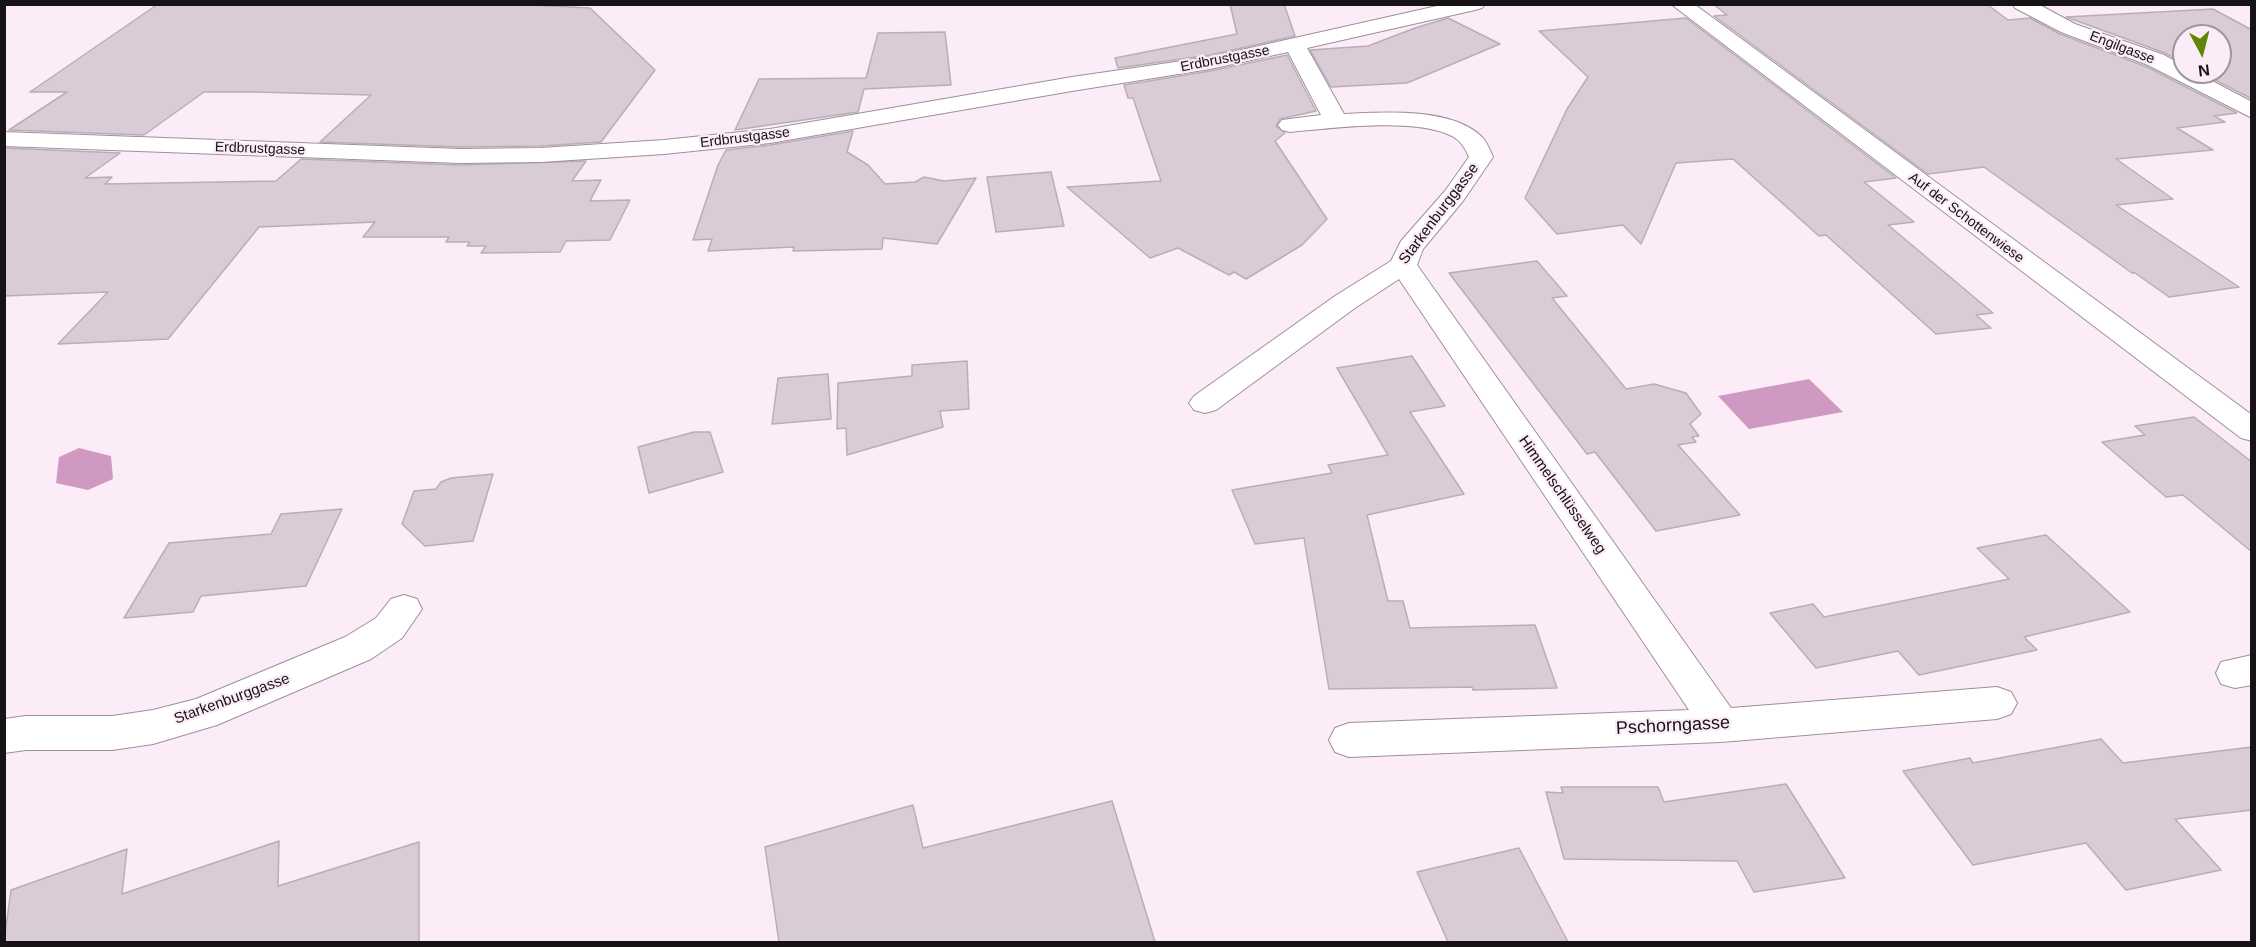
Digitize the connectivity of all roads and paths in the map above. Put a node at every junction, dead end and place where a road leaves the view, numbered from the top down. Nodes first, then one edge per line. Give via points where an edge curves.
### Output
1 (1475, 4) edge
2 (1681, 4) edge
3 (2022, 4) edge
4 (1295, 45) junction
5 (2252, 111) edge
6 (1336, 121) junction
7 (1290, 125) dead end
8 (4, 139) edge
9 (1403, 265) junction
10 (1205, 403) dead end
11 (2252, 430) edge
12 (404, 609) dead end
13 (1997, 703) dead end
14 (1721, 725) junction
15 (4, 736) edge
16 (1349, 740) dead end

1 - 4 street, Erdbrustgasse
2 - 11 street, Auf der Schottenwiese
3 - 5 street, Engilgasse via 2068,28 2156,60
4 - 6 street
4 - 8 street, Erdbrustgasse via 1210,63 770,136 604,151 460,156
6 - 7 street, Starkenburggasse
6 - 9 street, Starkenburggasse via 1441,125 1462,132 1480,150 1481,157 1474,169 1410,248
9 - 10 street, Starkenburggasse
9 - 14 street, Himmelschlüsselweg
12 - 15 street, Starkenburggasse via 389,628 358,648 203,713 112,733
13 - 14 street, Pschorngasse
14 - 16 street, Pschorngasse

